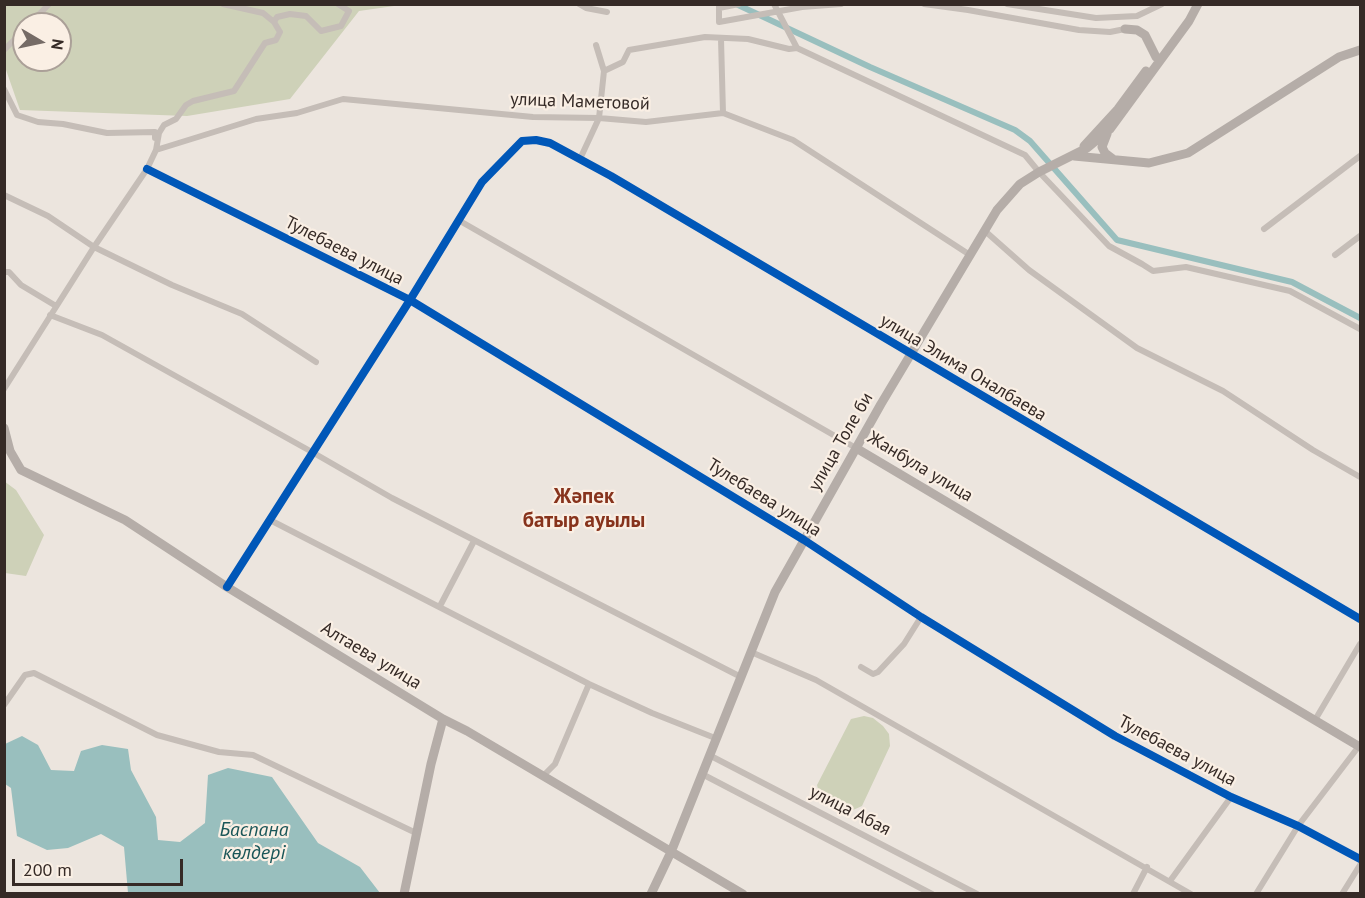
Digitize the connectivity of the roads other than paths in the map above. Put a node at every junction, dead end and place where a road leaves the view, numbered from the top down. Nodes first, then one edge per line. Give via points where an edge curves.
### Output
1 (223, 4) edge
2 (338, 4) edge
3 (579, 4) edge
4 (739, 4) edge
5 (841, 4) edge
6 (924, 4) edge
7 (1006, 4) edge
8 (1162, 4) edge
9 (1191, 4) edge
10 (1198, 4) edge
11 (828, 5) edge
12 (719, 6) edge
13 (776, 8) edge
14 (607, 12) dead end
15 (274, 22) junction
16 (1125, 29) joint
17 (721, 39) junction
18 (596, 45) dead end
19 (797, 48) junction
20 (1360, 50) edge
21 (1156, 57) junction
22 (604, 71) junction
23 (4, 89) edge
24 (723, 112) junction
25 (599, 118) junction
26 (1110, 129) junction
27 (156, 150) junction
28 (1074, 156) junction
29 (1360, 156) edge
30 (580, 159) junction
31 (1113, 159) junction
32 (147, 169) junction
33 (1039, 172) junction
34 (4, 195) edge
35 (460, 221) junction
36 (1264, 229) dead end
37 (985, 231) junction
38 (1360, 236) edge
39 (94, 247) junction
40 (970, 255) junction
41 (1335, 255) dead end
42 (4, 272) edge
43 (410, 300) junction
44 (56, 306) junction
45 (50, 315) junction
46 (1360, 329) edge
47 (910, 354) junction
48 (316, 362) dead end
49 (4, 388) edge
50 (4, 428) edge
51 (856, 448) junction
52 (312, 452) junction
53 (9, 458) edge
54 (1360, 477) edge
55 (270, 520) junction
56 (804, 540) junction
57 (474, 541) junction
58 (227, 587) junction
59 (440, 606) junction
60 (921, 617) junction
61 (1360, 619) edge
62 (1360, 644) edge
63 (751, 652) junction
64 (861, 667) dead end
65 (741, 677) junction
66 (589, 684) junction
67 (4, 705) edge
68 (443, 719) junction
69 (1315, 720) junction
70 (715, 738) junction
71 (1360, 746) edge
72 (709, 755) junction
73 (702, 774) junction
74 (543, 776) junction
75 (1232, 797) junction
76 (1298, 826) junction
77 (416, 833) junction
78 (671, 852) junction
79 (1360, 859) edge
80 (1360, 865) edge
81 (1147, 867) junction
82 (1170, 881) junction
83 (404, 894) edge
84 (651, 894) edge
85 (743, 894) edge
86 (932, 894) edge
87 (977, 894) edge
88 (1133, 894) edge
89 (1191, 894) edge
90 (1256, 894) edge
91 (1341, 894) edge

1 - 15 street via 263,13
2 - 15 street via 349,11 341,26 321,31 306,16 290,14 277,17
3 - 14 street
4 - 12 street
5 - 11 street
6 - 16 street via 1078,30 1110,33
7 - 8 street via 1096,18 1137,16
9 - 21 street
10 - 26 street
11 - 13 street
12 - 13 street via 719,22
13 - 19 street
15 - 27 street via 280,32 276,40 265,43 234,92 186,105 176,119 164,125
16 - 21 street via 1145,35
17 - 19 street via 748,39
17 - 22 street via 696,38 629,50 623,62
17 - 24 street
18 - 22 street
19 - 33 street via 1025,154
20 - 31 street via 1339,57 1188,153 1149,163
21 - 28 street via 1118,109
22 - 25 street
23 - 27 street via 17,115 107,133 155,132
24 - 25 street, улица Маметовой via 646,122
24 - 40 street, улица Маметовой via 793,140
25 - 27 street, улица Маметовой via 533,117 343,99 297,113 256,119
25 - 30 street
26 - 28 street
26 - 31 street via 1102,147
27 - 32 street
28 - 31 street
28 - 33 street, улица Толе би
29 - 36 street
30 - 35 street, улица Элима Оналбаева via 549,142 522,141 482,182
30 - 47 street, улица Элима Оналбаева
32 - 39 street
32 - 43 street, Тулебаева улица
33 - 37 street, улица Толе би via 1020,184
33 - 46 street via 1109,246 1153,271 1186,267 1290,291
34 - 39 street via 48,216
35 - 43 street
35 - 51 street, Жанбула улица
37 - 40 street, улица Толе би
37 - 54 street via 1029,270 1137,348 1223,391
38 - 41 street
39 - 44 street
39 - 48 street via 242,314
40 - 47 street, улица Толе би
42 - 44 street
43 - 52 street
43 - 56 street, Тулебаева улица
44 - 45 street
45 - 49 street
45 - 52 street via 102,335
47 - 51 street, улица Толе би
47 - 61 street, улица Элима Оналбаева
50 - 53 street, Алтаева улица
51 - 56 street, улица Толе би
51 - 69 street, Жанбула улица
52 - 55 street
52 - 57 street
53 - 58 street, Алтаева улица via 21,470 125,520
55 - 58 street
55 - 59 street
56 - 60 street, Тулебаева улица
56 - 63 street, улица Толе би via 775,592
57 - 59 street
57 - 65 street
58 - 68 street, Алтаева улица
59 - 66 street
60 - 64 street via 904,644 878,672 873,674
60 - 75 street, Тулебаева улица via 1115,736
62 - 69 street
63 - 65 street, улица Толе би
63 - 81 street via 816,680
65 - 70 street, улица Толе би
66 - 70 street
66 - 74 street via 555,764
67 - 77 street via 25,675 34,673 157,735 219,752 253,755
68 - 74 street, Алтаева улица
68 - 77 street
69 - 71 street, Жанбула улица
70 - 72 street, улица Толе би
71 - 76 street
72 - 73 street, улица Толе би
72 - 87 street, улица Абая
73 - 78 street, улица Толе би
73 - 86 street, улица Абая
74 - 78 street, Алтаева улица
75 - 76 street, Тулебаева улица
75 - 82 street
76 - 79 street, Тулебаева улица
76 - 90 street
77 - 83 street
78 - 84 street, улица Толе би
78 - 85 street, Алтаева улица
80 - 91 street
81 - 82 street
81 - 88 street
82 - 89 street

